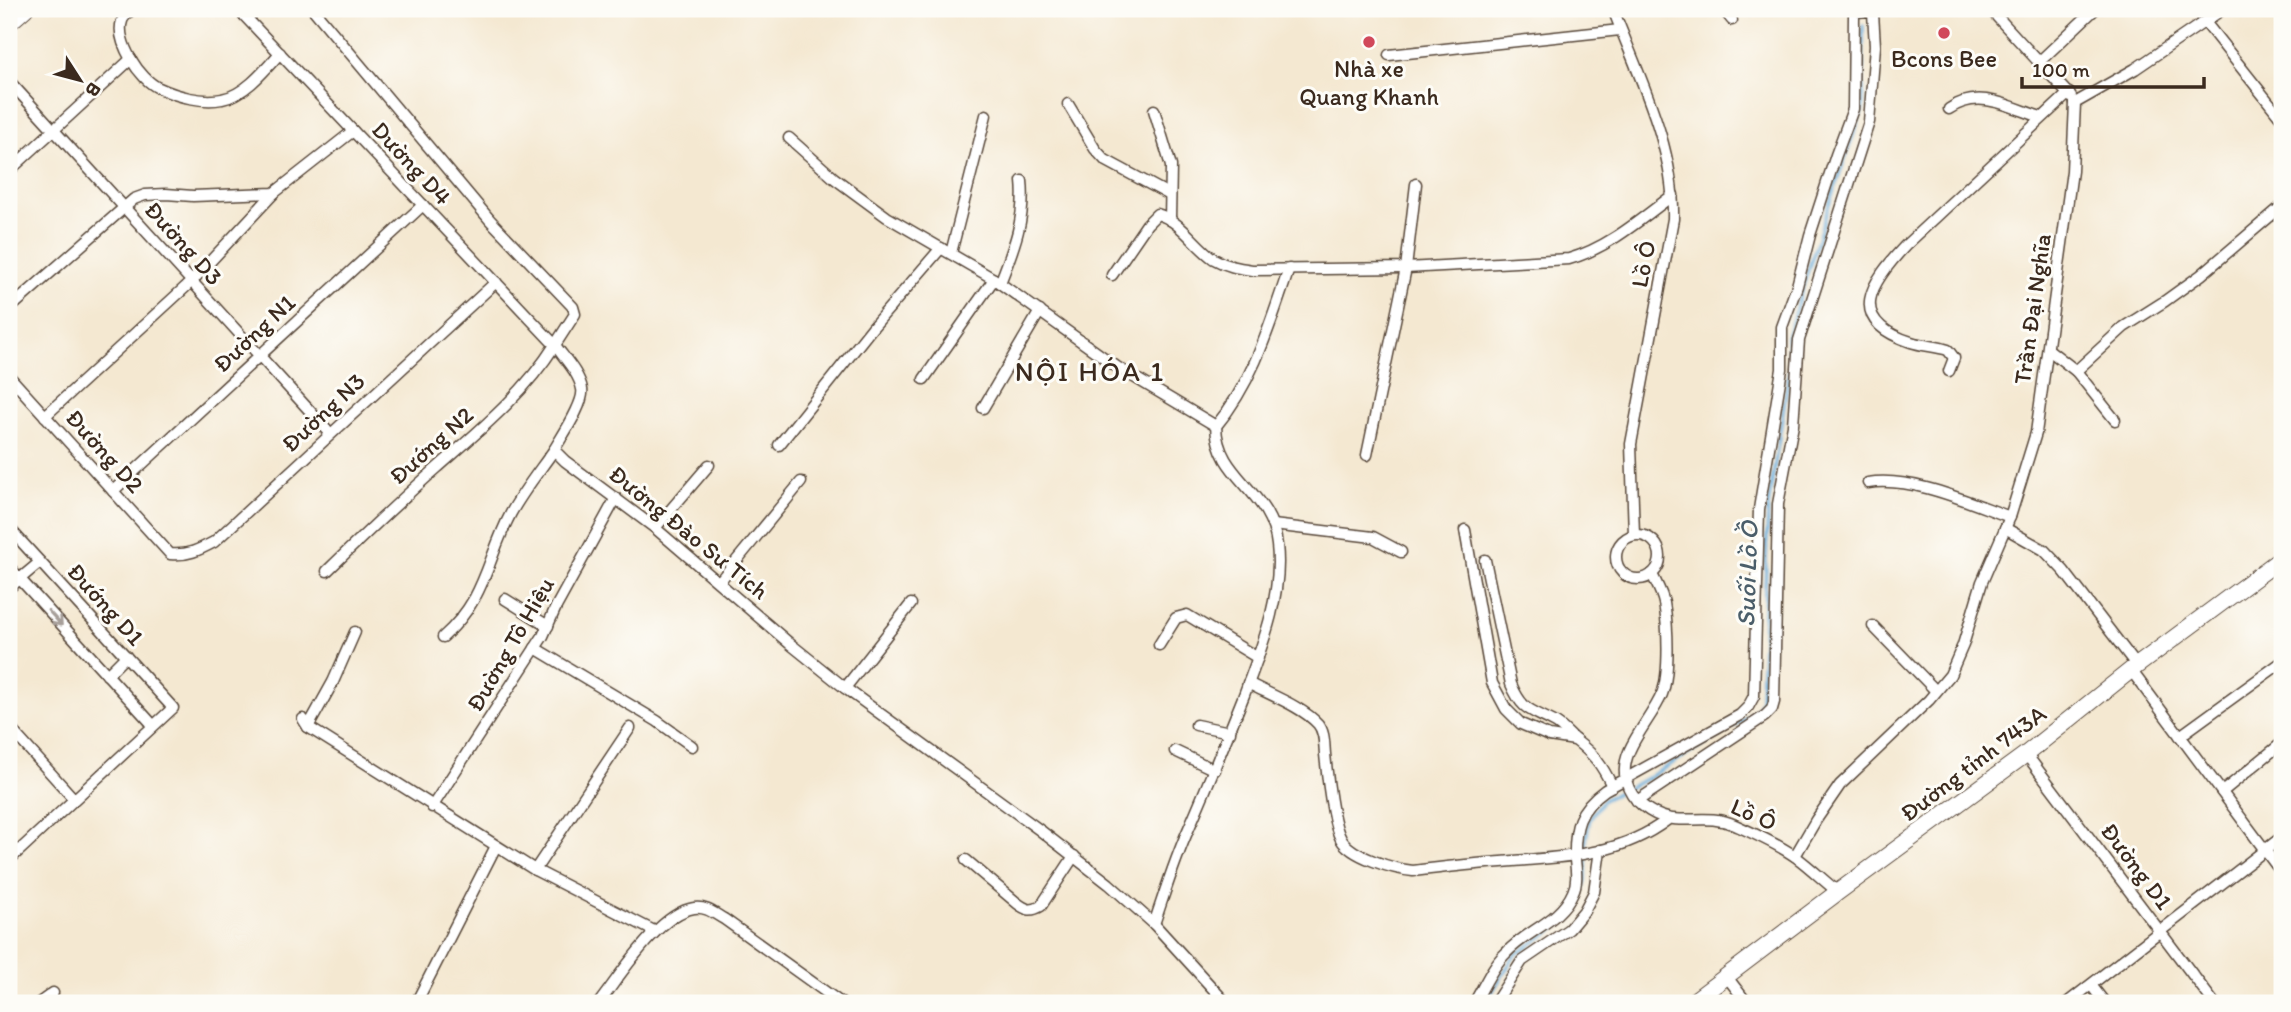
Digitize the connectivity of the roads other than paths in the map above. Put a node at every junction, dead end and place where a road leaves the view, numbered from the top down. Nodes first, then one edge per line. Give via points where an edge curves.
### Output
1 (25, 9) edge
2 (132, 9) edge
3 (238, 9) edge
4 (313, 9) edge
5 (1613, 9) edge
6 (1723, 9) edge
7 (2095, 9) edge
8 (2223, 9) edge
9 (1998, 11) edge
10 (1732, 20) dead end
11 (2205, 22) junction
12 (9, 23) edge
13 (1620, 30) junction
14 (279, 53) junction
15 (1388, 55) dead end
16 (131, 59) junction
17 (2040, 61) junction
18 (9, 80) edge
19 (2072, 98) junction
20 (1068, 104) dead end
21 (1949, 109) dead end
22 (1154, 110) dead end
23 (986, 115) dead end
24 (2041, 117) junction
25 (2282, 119) edge
26 (53, 130) junction
27 (353, 131) junction
28 (789, 138) dead end
29 (9, 171) edge
30 (1021, 181) dead end
31 (1416, 184) dead end
32 (274, 193) junction
33 (1170, 195) junction
34 (1673, 195) junction
35 (423, 205) junction
36 (2282, 206) edge
37 (123, 207) junction
38 (1170, 220) junction
39 (1818, 244) junction
40 (946, 251) junction
41 (1406, 268) junction
42 (1289, 269) junction
43 (1112, 275) dead end
44 (997, 281) junction
45 (191, 282) junction
46 (496, 282) junction
47 (9, 309) edge
48 (1041, 311) junction
49 (555, 345) junction
50 (2049, 349) junction
51 (260, 357) junction
52 (1949, 371) dead end
53 (2076, 371) junction
54 (9, 376) edge
55 (925, 379) dead end
56 (983, 408) dead end
57 (45, 416) junction
58 (2115, 420) dead end
59 (1216, 426) junction
60 (330, 433) junction
61 (779, 445) dead end
62 (554, 450) junction
63 (1367, 455) dead end
64 (709, 465) dead end
65 (801, 482) dead end
66 (1868, 483) dead end
67 (113, 491) junction
68 (616, 498) junction
69 (2010, 517) junction
70 (1273, 525) junction
71 (9, 528) edge
72 (655, 528) junction
73 (2005, 528) junction
74 (1465, 530) dead end
75 (1634, 535) junction
76 (1401, 551) dead end
77 (170, 554) joint
78 (2282, 558) edge
79 (1485, 560) dead end
80 (40, 562) junction
81 (9, 567) edge
82 (327, 571) dead end
83 (1652, 574) junction
84 (19, 579) junction
85 (719, 582) junction
86 (9, 588) edge
87 (505, 599) dead end
88 (911, 604) dead end
89 (548, 626) junction
90 (1873, 626) dead end
91 (355, 632) dead end
92 (443, 636) dead end
93 (1159, 645) dead end
94 (535, 648) junction
95 (125, 656) junction
96 (1258, 658) junction
97 (2282, 662) edge
98 (2134, 668) junction
99 (107, 675) junction
100 (1248, 683) junction
101 (845, 688) junction
102 (1936, 691) junction
103 (153, 725) junction
104 (1196, 725) dead end
105 (9, 727) edge
106 (630, 728) dead end
107 (1230, 732) junction
108 (2180, 736) junction
109 (1575, 740) junction
110 (2282, 743) edge
111 (692, 746) dead end
112 (1175, 751) dead end
113 (2026, 754) junction
114 (1215, 770) junction
115 (1612, 786) junction
116 (1630, 790) junction
117 (2222, 792) junction
118 (74, 799) junction
119 (432, 807) junction
120 (1667, 820) junction
121 (2282, 836) edge
122 (496, 846) junction
123 (2265, 850) junction
124 (1588, 853) junction
125 (1074, 856) junction
126 (1795, 856) junction
127 (9, 860) edge
128 (966, 860) dead end
129 (535, 870) junction
130 (2282, 873) edge
131 (1838, 892) junction
132 (1154, 924) junction
133 (654, 931) junction
134 (2160, 931) junction
135 (1550, 933) junction
136 (1727, 977) junction
137 (2091, 985) junction
138 (53, 993) dead end
139 (1222, 1002) edge
140 (38, 1003) edge
141 (415, 1003) edge
142 (599, 1003) edge
143 (841, 1003) edge
144 (1474, 1003) edge
145 (1495, 1003) edge
146 (1691, 1003) edge
147 (1747, 1003) edge
148 (2067, 1003) edge
149 (2105, 1003) edge
150 (2214, 1003) edge

1 - 12 main road
2 - 16 street via 122,20 121,40
3 - 14 street, Dường D4
4 - 49 street via 489,220 573,307 575,314
5 - 13 street, Lồ Ô
6 - 10 street
7 - 17 street
8 - 11 street
9 - 17 street
11 - 19 street via 2135,69
11 - 25 street
13 - 15 street
13 - 34 street, Lồ Ô via 1660,135
14 - 16 street via 243,89 223,99 200,100 156,87
14 - 27 street, Dường D4
16 - 26 street
17 - 19 street
18 - 26 street, Đường D3
19 - 24 street
19 - 50 street, Trần Đại Nghĩa via 2073,171
20 - 33 street via 1105,160
21 - 24 street via 1979,97
22 - 33 street via 1169,155
23 - 40 street
24 - 52 street via 1906,245 1871,294 1869,313 1875,322 1909,342 1948,350 1954,358
26 - 29 street
26 - 37 street, Đường D3
27 - 32 street
27 - 35 street, Dường D4
28 - 40 street via 887,217
30 - 44 street via 1024,197 1018,238
31 - 41 street
32 - 37 street via 145,195
32 - 45 street
33 - 38 street
34 - 41 street via 1634,225 1569,259
34 - 75 street, Lồ Ô via 1673,219 1631,444
35 - 46 street, Dường D4
35 - 51 street, Đường N1
36 - 53 street via 2201,275 2124,327
37 - 45 street, Đường D3
37 - 47 street
38 - 42 street via 1228,266
38 - 43 street via 1154,216
39 - 39 street via 1836,155 1853,109 1854,15 1871,11 1875,46 1869,122
39 - 116 street via 1782,327 1782,369 1759,509 1754,696 1740,715
39 - 116 street via 1799,340 1793,425 1778,504 1774,702 1765,716
40 - 44 street
40 - 61 street via 872,328
41 - 42 street
41 - 63 street
42 - 59 street via 1258,355
44 - 48 street
44 - 55 street
45 - 51 street, Đường D3
45 - 57 street
46 - 49 street, Dường D4
46 - 60 street, Đường N3
48 - 56 street
48 - 59 street via 1117,368
49 - 62 street via 583,391
49 - 82 street, Đướng N2 via 515,398
50 - 53 street
50 - 69 street, Trần Đại Nghĩa via 2036,433
51 - 60 street, Đường D3
51 - 67 street, Đường N1
53 - 58 street
54 - 57 street, Đường D2
57 - 67 street, Đường D2
59 - 70 street via 1220,454 1261,501
60 - 77 street, Đường N3 via 214,542 193,553
62 - 68 street, Đường Đào Sư Tích
62 - 92 street via 511,513 477,597
64 - 72 street
65 - 85 street
66 - 69 street via 1912,485
67 - 77 street, Đường D2
68 - 72 street, Đường Đào Sư Tích
68 - 89 street, Đường Tô Hiệu
69 - 73 street, Trần Đại Nghĩa
70 - 76 street via 1373,537
70 - 96 street via 1278,559 1275,593
71 - 80 street, Đướng D1
72 - 85 street, Đường Đào Sư Tích
73 - 98 street via 2044,550 2064,571
73 - 102 street, Trần Đại Nghĩa via 1963,645 1950,675
74 - 109 street via 1492,684 1521,724 1549,736
75 - 83 street via 1646,536 1657,545 1660,559
75 - 83 street via 1620,544 1618,565 1634,578
78 - 98 main road, Đường tỉnh 743A
79 - 109 street via 1518,701 1528,711 1556,722
80 - 84 street
80 - 95 street, Đướng D1
81 - 84 street, Đướng D1
83 - 116 street via 1664,601 1665,674 1662,693 1624,761
84 - 86 street
84 -> 99 street, Đướng D1
85 - 101 street, Đường Đào Sư Tích
87 - 89 street
88 - 101 street
89 - 94 street, Đường Tô Hiệu
90 - 102 street
91 - 119 street via 333,682 306,723
93 - 96 street via 1176,618 1187,615
94 - 111 street
94 - 119 street, Đường Tô Hiệu
95 - 99 street
95 - 103 street, Đướng D1 via 173,708
96 - 100 street
97 - 108 street
98 - 108 street
98 - 113 main road, Đường tỉnh 743A
99 - 103 street, Đướng D1
100 - 107 street
100 - 124 street via 1319,724 1341,839 1358,853 1413,871
101 - 125 street, Đường Đào Sư Tích
102 - 126 street, Trần Đại Nghĩa via 1840,785
103 - 118 street
104 - 107 street
105 - 118 street
106 - 129 street
107 - 114 street
108 - 117 street
109 - 115 street via 1590,750
110 - 117 street
112 - 114 street
113 - 131 main road, Đường tỉnh 743A
113 - 134 street, Đường D1
114 - 132 street via 1187,831
115 - 116 street
115 - 124 street via 1591,799 1578,819
116 - 120 street
117 - 123 street
118 - 127 street
119 - 122 street
120 - 124 street via 1648,835
120 - 126 street, Lồ Ô via 1704,818 1731,823
121 - 123 street
122 - 129 street
122 - 141 street
123 - 130 street
123 - 134 street
124 - 135 street via 1575,890
124 - 135 street via 1598,874 1594,892 1569,929
125 - 128 street via 1034,911 1026,910
125 - 132 street, Đường Đào Sư Tích
126 - 131 street, Lồ Ô
129 - 133 street
131 - 136 main road, Đường tỉnh 743A
132 - 139 street, Đường Đào Sư Tích
133 - 142 street
133 - 143 street via 680,913 707,909
134 - 137 street
134 - 150 street, Đường D1
135 - 144 street via 1522,938 1504,954
135 - 145 street via 1522,961
136 - 146 main road, Đường tỉnh 743A
136 - 147 street
137 - 148 street
137 - 149 street
138 - 140 street

